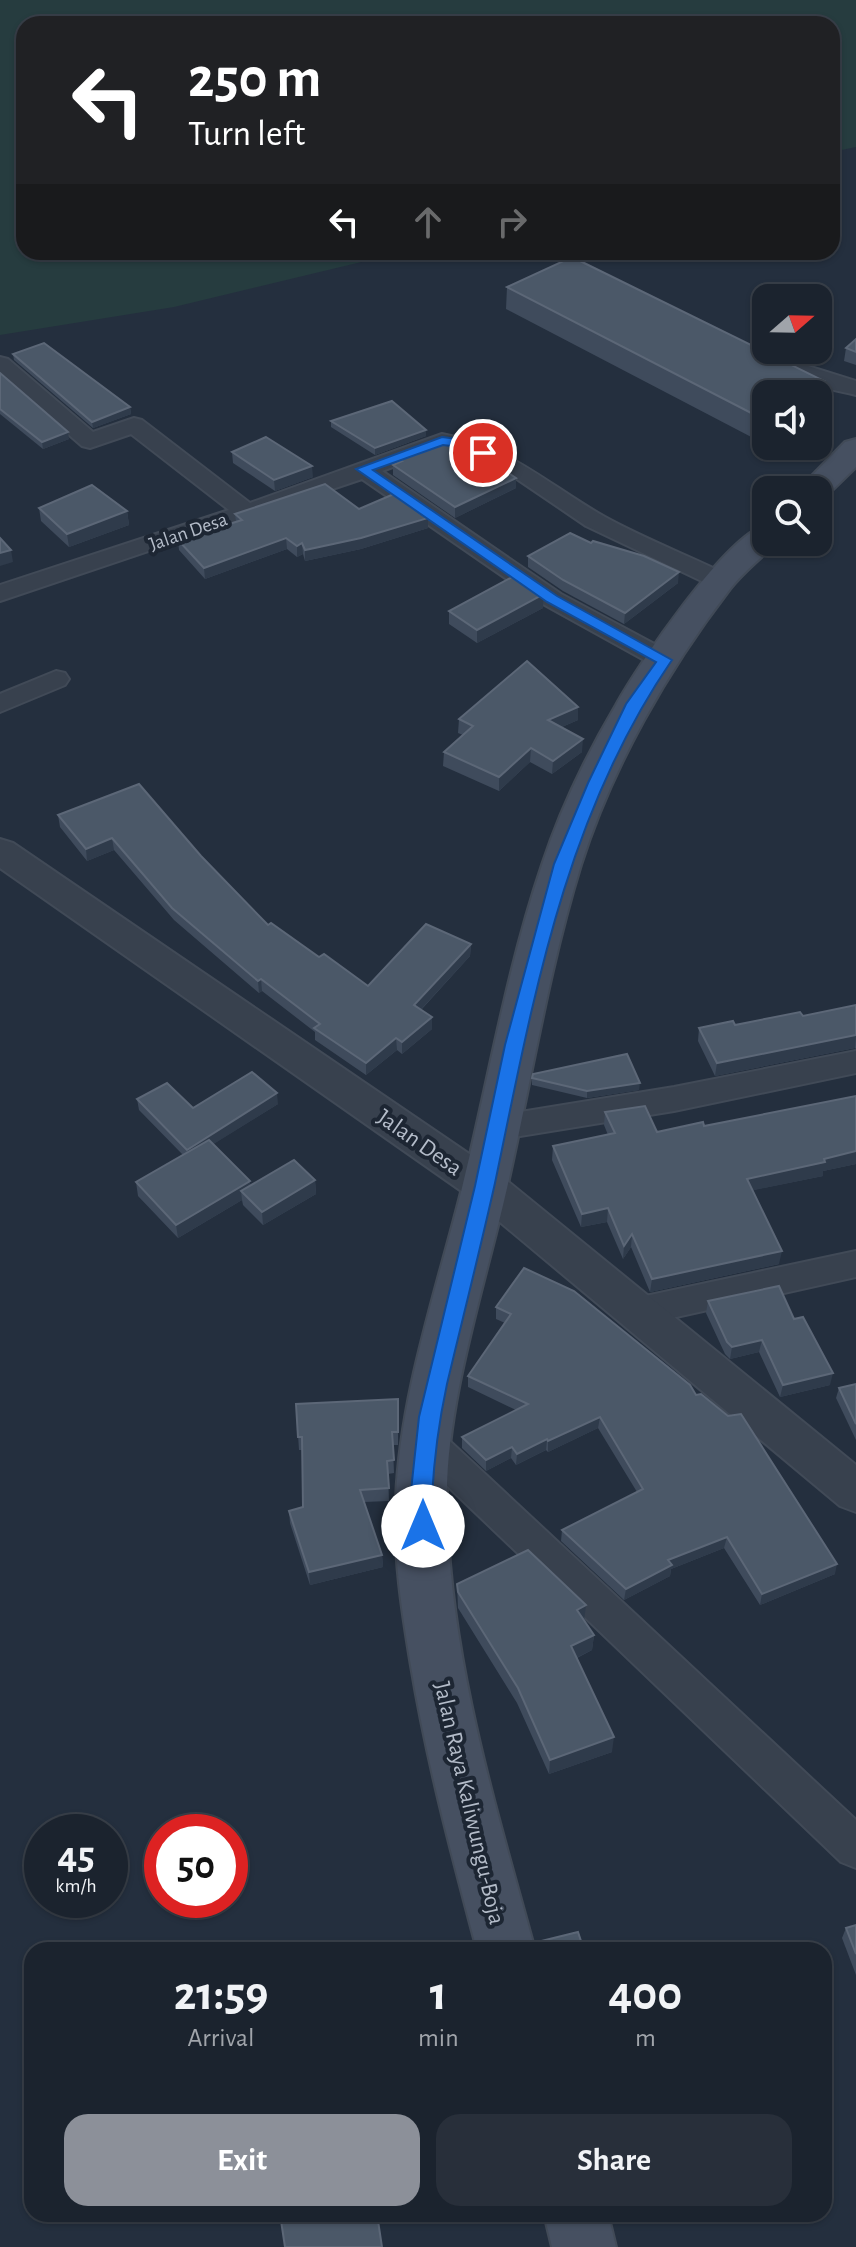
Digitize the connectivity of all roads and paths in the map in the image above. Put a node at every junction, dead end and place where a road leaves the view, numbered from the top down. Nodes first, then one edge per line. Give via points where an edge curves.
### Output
1 (0, 364) edge
2 (778, 364) edge
3 (856, 388) edge
4 (856, 449) edge
5 (363, 469) junction
6 (828, 476) edge
7 (246, 511) junction
8 (752, 548) edge
9 (719, 580) junction
10 (0, 593) edge
11 (664, 660) junction
12 (56, 679) dead end
13 (0, 704) edge
14 (0, 851) edge
15 (856, 1062) edge
16 (496, 1128) junction
17 (485, 1186) junction
18 (856, 1264) edge
19 (636, 1312) junction
20 (427, 1443) junction
21 (856, 1492) edge
22 (856, 1848) edge
23 (504, 1942) edge
24 (578, 2222) edge
25 (584, 2247) edge

1 - 7 street via 90,441 134,425
2 - 3 street
4 - 6 main road
5 - 7 street, Jalan Desa
5 - 9 street, Jalan Desa via 442,441 461,443 506,463 595,520
5 - 11 street via 552,599
7 - 10 street, Jalan Desa
8 - 9 main road, Jalan Raya Kaliwungu-Boja
9 - 11 main road, Jalan Raya Kaliwungu-Boja
11 - 16 main road, Jalan Raya Kaliwungu-Boja via 634,704 562,864
12 - 13 street
14 - 17 street, Jalan Desa
15 - 16 street
16 - 17 main road, Jalan Raya Kaliwungu-Boja
17 - 19 street, Jalan Desa
17 - 20 main road, Jalan Raya Kaliwungu-Boja
18 - 19 street
19 - 21 street, Jalan Desa
20 - 22 street
20 - 23 main road, Jalan Raya Kaliwungu-Boja via 421,1500 427,1605 455,1761
24 - 25 main road

